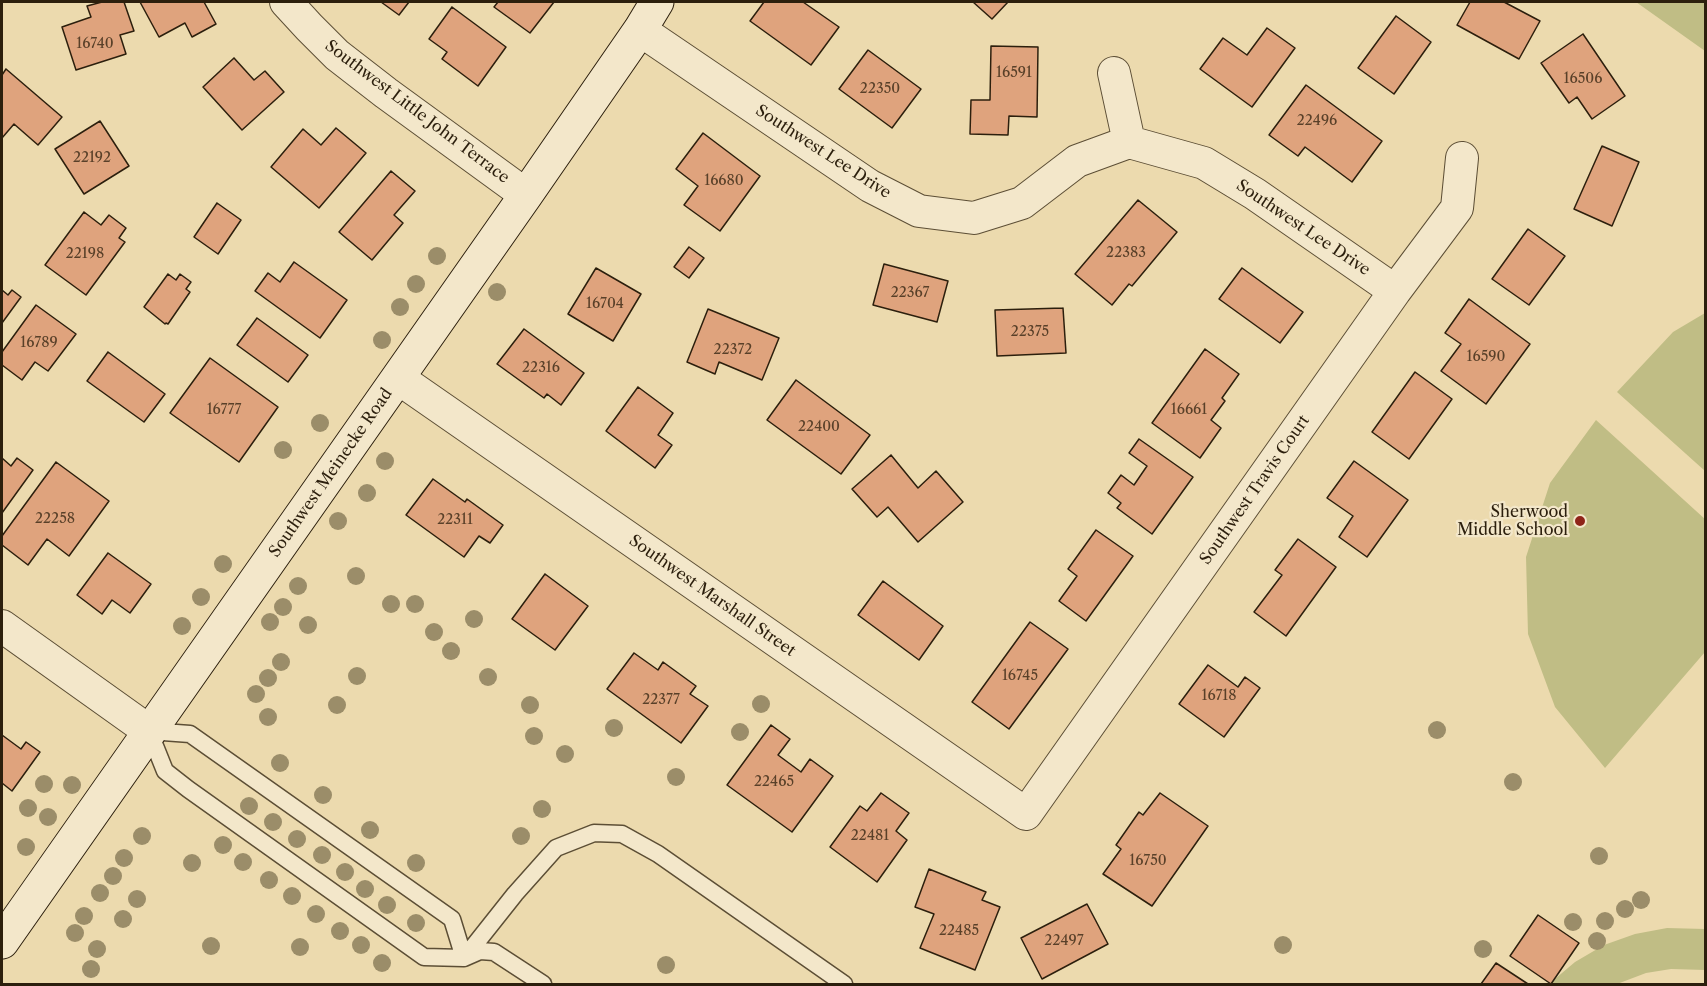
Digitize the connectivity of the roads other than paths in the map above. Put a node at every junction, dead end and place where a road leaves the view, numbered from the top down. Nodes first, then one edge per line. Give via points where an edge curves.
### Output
1 (286, 2) edge
2 (657, 2) edge
3 (640, 30) junction
4 (1114, 73) dead end
5 (1129, 142) junction
6 (1462, 158) dead end
7 (526, 195) junction
8 (1395, 291) junction
9 (398, 378) junction
10 (2, 626) edge
11 (149, 731) junction
12 (1026, 814) joint
13 (2, 942) edge
14 (464, 958) junction
15 (543, 984) edge
16 (844, 984) edge

1 - 7 street, Southwest Little John Terrace via 337,55
2 - 3 main road, Southwest Meinecke Road
3 - 5 street, Southwest Lee Drive via 870,186 919,211 974,218 1022,203 1077,161
3 - 7 main road, Southwest Meinecke Road
4 - 5 street
5 - 8 street, Southwest Lee Drive via 1204,162
6 - 8 street, Southwest Travis Court via 1457,208
7 - 9 main road, Southwest Meinecke Road
8 - 12 street, Southwest Travis Court
9 - 11 main road, Southwest Meinecke Road
9 - 12 street, Southwest Marshall Street
10 - 11 street
11 - 13 main road, Southwest Meinecke Road
11 - 14 lane via 165,771 188,789 424,957
11 - 14 lane via 190,734 452,919
14 - 15 lane via 480,951 494,952
14 - 16 lane via 556,848 594,832 622,834 658,854

